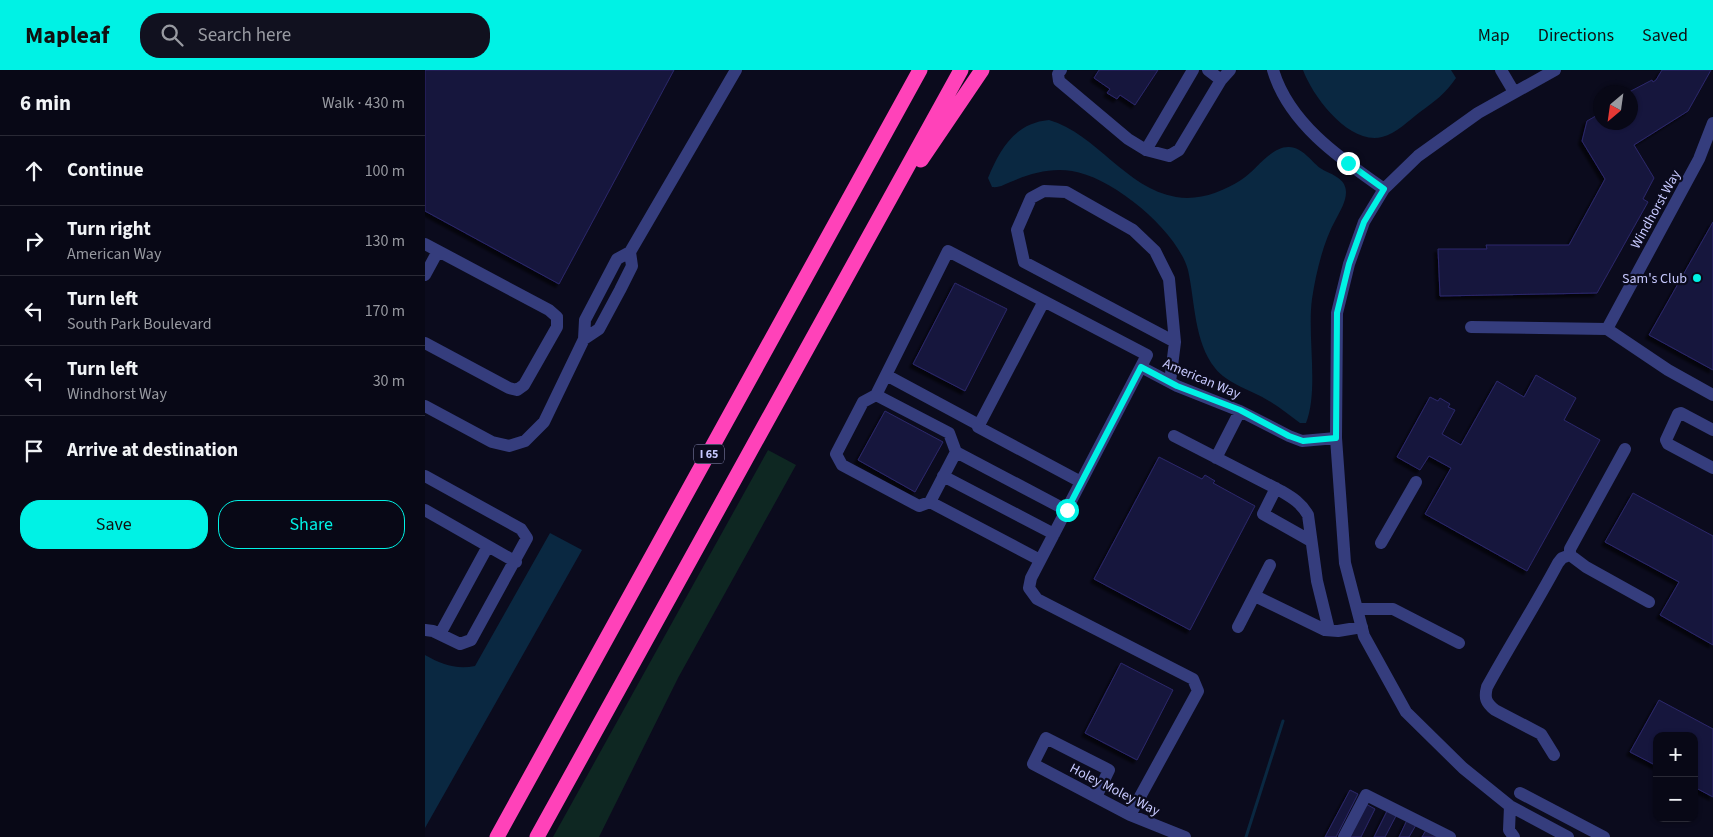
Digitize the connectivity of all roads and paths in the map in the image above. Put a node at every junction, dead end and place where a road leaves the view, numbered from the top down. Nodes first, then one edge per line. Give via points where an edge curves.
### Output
1 (736, 70) edge
2 (911, 70) edge
3 (920, 70) edge
4 (961, 70) edge
5 (982, 70) edge
6 (1061, 70) edge
7 (1193, 70) edge
8 (1209, 70) edge
9 (1230, 70) edge
10 (1273, 70) edge
11 (1501, 70) edge
12 (1555, 70) edge
13 (1221, 80) junction
14 (1514, 92) junction
15 (1713, 123) edge
16 (1146, 150) junction
17 (874, 155) junction
18 (1384, 189) junction
19 (882, 214) junction
20 (425, 244) edge
21 (438, 251) junction
22 (425, 275) edge
23 (1044, 301) junction
24 (1471, 326) dead end
25 (1607, 329) junction
26 (1175, 342) junction
27 (425, 343) edge
28 (1141, 367) junction
29 (886, 375) junction
30 (1170, 382) junction
31 (876, 395) junction
32 (1713, 395) edge
33 (425, 406) edge
34 (1240, 410) junction
35 (979, 425) junction
36 (1713, 430) edge
37 (1174, 436) dead end
38 (1336, 438) junction
39 (1625, 449) dead end
40 (956, 452) junction
41 (1216, 458) junction
42 (1713, 468) edge
43 (425, 476) edge
44 (943, 476) junction
45 (1081, 482) junction
46 (1416, 482) dead end
47 (1276, 488) junction
48 (930, 502) junction
49 (425, 510) edge
50 (1067, 510) junction
51 (1054, 534) junction
52 (1311, 542) junction
53 (1381, 543) dead end
54 (488, 546) junction
55 (1570, 555) junction
56 (1040, 560) junction
57 (516, 562) junction
58 (1270, 565) dead end
59 (1255, 596) junction
60 (1649, 602) dead end
61 (1357, 609) junction
62 (1238, 627) dead end
63 (1362, 627) junction
64 (425, 630) edge
65 (1329, 630) junction
66 (440, 634) junction
67 (1459, 643) dead end
68 (1555, 755) dead end
69 (1520, 793) dead end
70 (1096, 797) junction
71 (1510, 806) junction
72 (1130, 815) junction
73 (497, 837) edge
74 (537, 837) edge
75 (1185, 837) edge
76 (1344, 837) edge
77 (1450, 837) edge
78 (1514, 837) edge
79 (1568, 837) edge
80 (1605, 837) edge

1 - 33 street via 630,252 617,259 585,320 585,339 543,422 525,440 509,446 492,442
2 - 17 highway
3 - 17 highway, I 65
4 - 19 highway, I 65
5 - 19 highway
6 - 16 street via 1059,81 1128,139
7 - 16 street
8 - 13 street
9 - 13 street
10 - 18 street via 1293,110 1315,135
11 - 14 street
12 - 14 street
13 - 16 street via 1179,150 1169,156
14 - 18 street via 1443,136
15 - 25 street, Windhorst Way via 1699,159
17 - 73 highway, I 65
18 - 38 street via 1364,222 1337,313
19 - 74 highway, I 65
20 - 21 street
21 - 22 street
21 - 27 street via 549,310 557,317 557,327 524,385 517,390
23 - 28 street via 1147,355
23 - 29 street via 948,251
23 - 35 street
24 - 25 street
25 - 32 street via 1668,370
26 - 26 street via 1024,262 1017,230 1031,198 1044,191 1067,192 1133,230 1155,250 1169,279
26 - 30 street
28 - 30 street, American Way
28 - 45 street
29 - 31 street
29 - 35 street
30 - 34 street, American Way
31 - 40 street via 949,433
31 - 48 street via 863,402 836,454 841,465 919,506
34 - 38 street, American Way via 1303,441
34 - 41 street
35 - 45 street
36 - 42 street via 1681,413 1665,440
37 - 41 street
38 - 61 street via 1345,563
39 - 55 street via 1570,549
40 - 44 street
40 - 50 street
41 - 47 street
43 - 57 street via 521,529 527,538
44 - 48 street
44 - 51 street
45 - 50 street
46 - 53 street
47 - 52 street via 1303,507
47 - 52 street via 1263,514
48 - 56 street
49 - 54 street
50 - 51 street
51 - 56 street
52 - 65 street
54 - 57 street
54 - 66 street
55 - 60 street
55 - 68 street via 1558,563 1484,696 1495,710 1541,734
56 - 72 street via 1029,588 1037,599 1193,680 1198,691
57 - 66 street via 471,640 460,644
58 - 59 street
59 - 62 street
59 - 65 street
61 - 63 street
61 - 67 street via 1393,609
63 - 65 street
63 - 71 street via 1405,712 1463,768
64 - 66 street
69 - 80 street
70 - 70 street, Holey Moley Way via 1033,764 1046,738 1109,770
70 - 72 street, Holey Moley Way
71 - 78 street via 1509,830
71 - 79 street
72 - 75 street, Holey Moley Way
76 - 77 street via 1366,795

